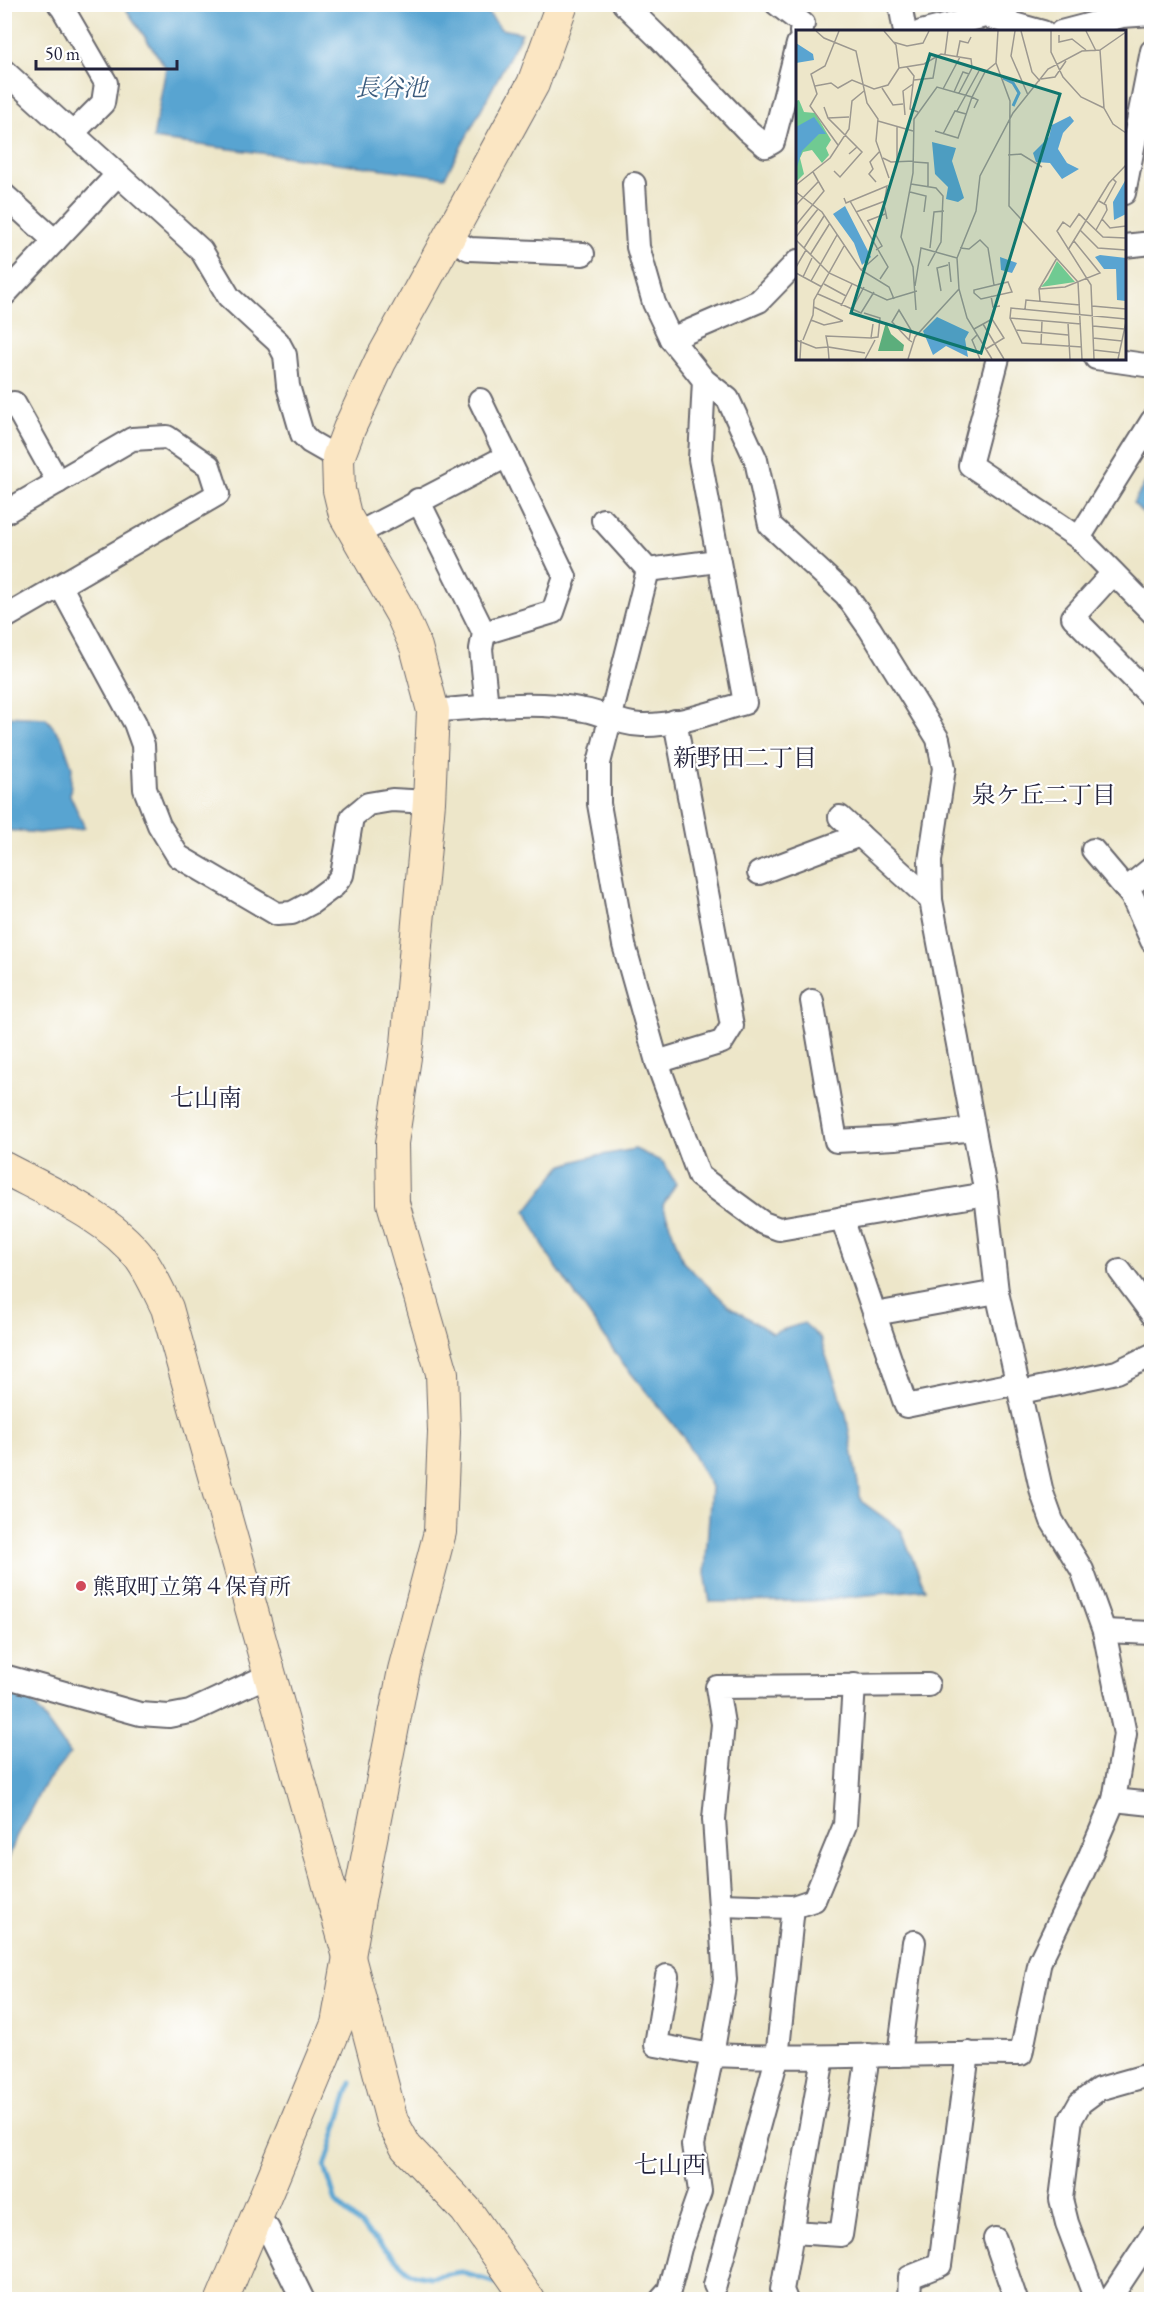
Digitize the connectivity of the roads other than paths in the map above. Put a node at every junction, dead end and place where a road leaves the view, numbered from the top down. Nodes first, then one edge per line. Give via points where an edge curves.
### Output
1 (59, 4) edge
2 (562, 4) edge
3 (624, 4) edge
4 (777, 4) edge
5 (900, 4) edge
6 (1152, 14) edge
7 (801, 30) edge
8 (905, 30) edge
9 (929, 30) edge
10 (1035, 30) edge
11 (1069, 30) edge
12 (1152, 51) edge
13 (796, 52) edge
14 (4, 71) edge
15 (73, 133) junction
16 (117, 175) junction
17 (634, 184) dead end
18 (1126, 188) edge
19 (4, 195) edge
20 (447, 237) junction
21 (55, 241) junction
22 (1152, 243) edge
23 (1126, 246) edge
24 (583, 254) dead end
25 (796, 263) edge
26 (4, 295) edge
27 (671, 339) junction
28 (997, 360) edge
29 (1110, 360) edge
30 (1152, 366) edge
31 (704, 380) junction
32 (480, 400) dead end
33 (4, 408) edge
34 (1152, 421) edge
35 (507, 456) junction
36 (338, 458) junction
37 (58, 482) junction
38 (418, 500) junction
39 (4, 513) edge
40 (603, 520) dead end
41 (355, 535) junction
42 (1078, 538) junction
43 (717, 561) junction
44 (648, 570) junction
45 (1113, 573) junction
46 (61, 587) junction
47 (1152, 612) edge
48 (4, 618) edge
49 (484, 633) junction
50 (1152, 697) edge
51 (487, 707) junction
52 (433, 711) junction
53 (609, 719) junction
54 (675, 721) junction
55 (429, 802) junction
56 (840, 817) dead end
57 (860, 835) junction
58 (1093, 850) dead end
59 (1152, 868) edge
60 (759, 873) dead end
61 (1126, 889) junction
62 (931, 900) junction
63 (1152, 941) edge
64 (813, 1001) dead end
65 (657, 1062) junction
66 (973, 1129) junction
67 (4, 1168) edge
68 (986, 1194) junction
69 (842, 1218) junction
70 (1120, 1271) dead end
71 (997, 1292) junction
72 (875, 1314) junction
73 (1152, 1314) edge
74 (1152, 1355) edge
75 (1019, 1388) junction
76 (1104, 1631) junction
77 (1152, 1633) edge
78 (269, 1675) junction
79 (4, 1676) edge
80 (928, 1685) dead end
81 (854, 1686) junction
82 (1114, 1800) junction
83 (1152, 1804) edge
84 (720, 1905) junction
85 (793, 1907) junction
86 (914, 1942) dead end
87 (349, 1957) junction
88 (667, 1976) dead end
89 (968, 2053) junction
90 (712, 2055) junction
91 (868, 2055) junction
92 (900, 2055) junction
93 (823, 2057) junction
94 (777, 2058) junction
95 (1152, 2074) edge
96 (257, 2217) junction
97 (792, 2232) junction
98 (1152, 2235) edge
99 (995, 2239) dead end
100 (716, 2285) dead end
101 (222, 2300) edge
102 (303, 2300) edge
103 (529, 2300) edge
104 (661, 2300) edge
105 (786, 2300) edge
106 (909, 2300) edge
107 (1016, 2300) edge
108 (1096, 2300) edge
109 (1109, 2300) edge

1 - 15 street via 106,83 103,103
2 - 20 street via 533,84
3 - 13 street via 766,146 772,142
4 - 7 street via 802,24
5 - 8 street
6 - 11 street via 1122,16
9 - 10 street via 985,16
12 - 18 street
14 - 15 street
15 - 16 street
16 - 21 street
16 - 36 street via 201,250 229,297 278,342 285,355 288,386 302,434
17 - 27 street via 638,247 654,303
19 - 21 street
20 - 24 street via 469,249
20 - 36 street via 380,362
21 - 26 street
22 - 23 street
25 - 27 street via 759,301
27 - 31 street
28 - 42 street via 970,465
29 - 30 street
31 - 43 street via 700,459
31 - 62 street via 728,399 756,460 770,525 846,596 938,739 944,768 930,861
32 - 35 street
33 - 37 street via 14,403
34 - 42 street
35 - 38 street
35 - 49 street via 565,577 553,612
36 - 41 street via 339,490
37 - 39 street
37 - 46 street via 132,439 167,437 209,466 218,494
38 - 41 street
38 - 49 street
40 - 44 street
41 - 52 street via 401,613 416,647
42 - 45 street
43 - 44 street
43 - 54 street via 745,703
44 - 53 street
45 - 47 street
45 - 50 street via 1073,617
46 - 48 street
46 - 55 street via 135,723 143,745 146,789 159,825 178,856 277,914 292,913 334,886 342,875 352,817 368,804 392,800
49 - 51 street via 481,649
51 - 52 street
51 - 53 street via 553,706 586,710
52 - 55 street
53 - 54 street via 642,725
53 - 65 street via 599,764 599,804 624,945
54 - 65 street via 732,1026 722,1042
55 - 87 street via 407,1044 392,1143 393,1203 442,1372 440,1532 404,1670
56 - 57 street
57 - 60 street
57 - 62 street
58 - 61 street
59 - 61 street
61 - 63 street
62 - 66 street
64 - 66 street via 836,1141
65 - 69 street via 699,1176 763,1223 779,1229
66 - 68 street
67 - 78 street via 81,1209 118,1236 140,1258 167,1308
68 - 69 street
68 - 71 street
69 - 72 street
70 - 73 street
71 - 72 street
71 - 75 street
72 - 75 street via 906,1406
74 - 75 street via 1117,1372
75 - 76 street via 1042,1493 1052,1521 1082,1570
76 - 77 street
76 - 82 street via 1125,1734
78 - 79 street via 190,1712 169,1716 140,1714
78 - 87 street
80 - 81 street
81 - 84 street via 717,1687 723,1724 714,1819
81 - 85 street via 845,1825 814,1900
82 - 83 street
82 - 89 street via 1040,1961 1021,2054
84 - 85 street
84 - 90 street via 725,1980
85 - 94 street
86 - 92 street
87 - 96 street via 337,2024
87 - 103 street via 392,2121 406,2147 466,2210
88 - 90 street via 656,2045
89 - 92 street
89 - 106 street via 940,2265 910,2277
90 - 94 street
90 - 104 street via 693,2145 700,2191 669,2290
91 - 92 street
91 - 93 street
91 - 97 street via 841,2235
93 - 94 street
93 - 97 street
94 - 100 street
95 - 108 street via 1099,2089 1080,2103 1071,2119 1061,2199
96 - 101 street
96 - 102 street via 268,2229
97 - 105 street via 782,2290
98 - 109 street
99 - 107 street

